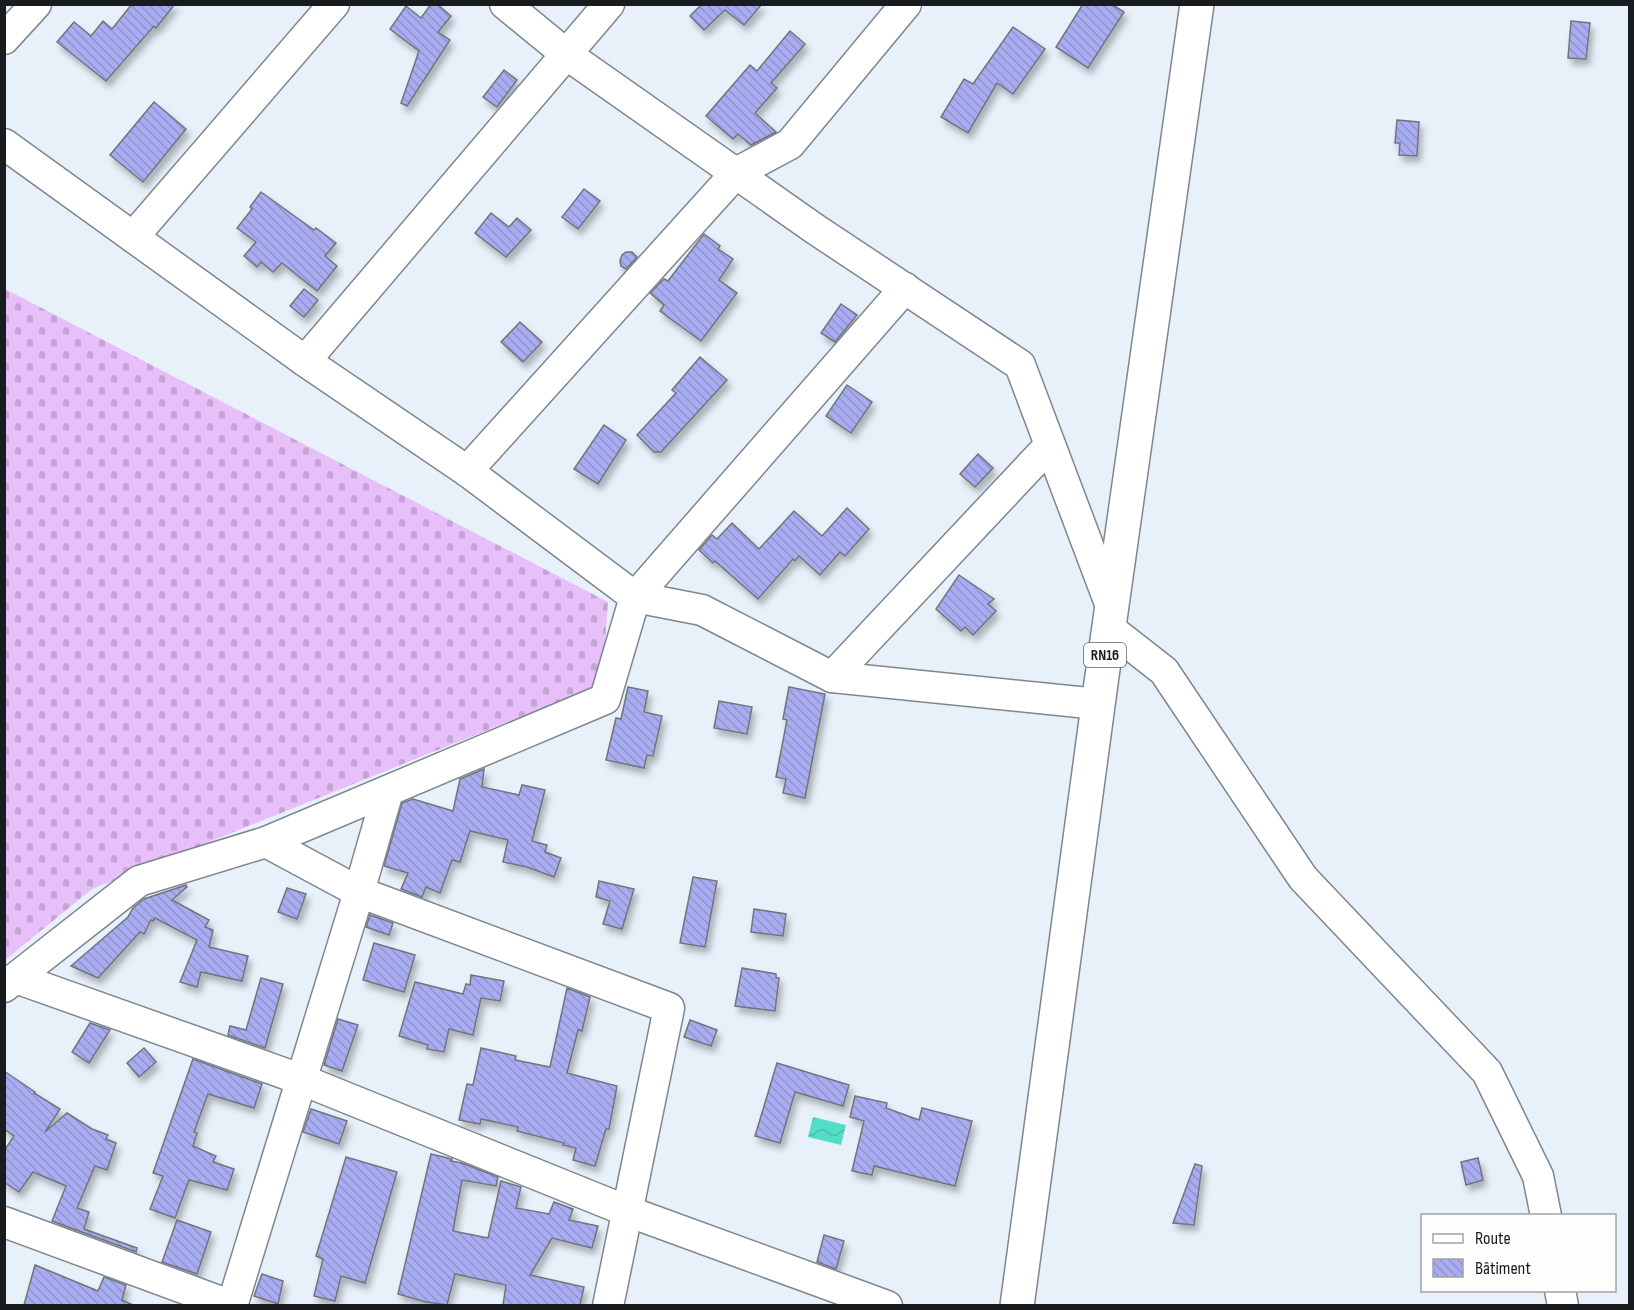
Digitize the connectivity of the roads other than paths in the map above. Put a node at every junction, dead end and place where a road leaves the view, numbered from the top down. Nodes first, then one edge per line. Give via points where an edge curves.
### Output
1 (36, 4) edge
2 (334, 4) edge
3 (505, 4) edge
4 (609, 4) edge
5 (906, 4) edge
6 (1197, 4) edge
7 (4, 39) edge
8 (566, 54) junction
9 (4, 144) edge
10 (736, 173) junction
11 (133, 237) junction
12 (905, 288) junction
13 (305, 361) junction
14 (1050, 445) junction
15 (467, 471) junction
16 (635, 597) junction
17 (1110, 619) junction
18 (832, 677) junction
19 (1098, 704) junction
20 (388, 791) junction
21 (267, 842) junction
22 (359, 892) junction
23 (10, 982) edge
24 (300, 1079) junction
25 (627, 1211) junction
26 (1546, 1214) edge
27 (4, 1222) edge
28 (608, 1305) edge
29 (887, 1305) edge
30 (1017, 1305) edge

1 - 7 street
2 - 11 street
3 - 8 street
4 - 8 street
5 - 10 street via 790,144
6 - 17 main road, RN16
8 - 10 street
8 - 13 street
9 - 11 street
10 - 12 street
10 - 15 street
11 - 13 street
12 - 14 street via 1020,365
12 - 16 street
13 - 15 street
14 - 17 street
14 - 18 street
15 - 16 street
16 - 18 street via 702,610
16 - 20 street via 605,699
17 - 19 main road, RN16
17 - 26 street via 1164,671 1303,878 1487,1072 1538,1176
18 - 19 street
19 - 30 main road, RN16
20 - 21 street
20 - 22 street
21 - 22 street
21 - 23 street via 139,881
22 - 24 street
22 - 25 street via 669,1008
23 - 24 street
24 - 25 street
24 - 27 street via 232,1305
25 - 28 street
25 - 29 street

